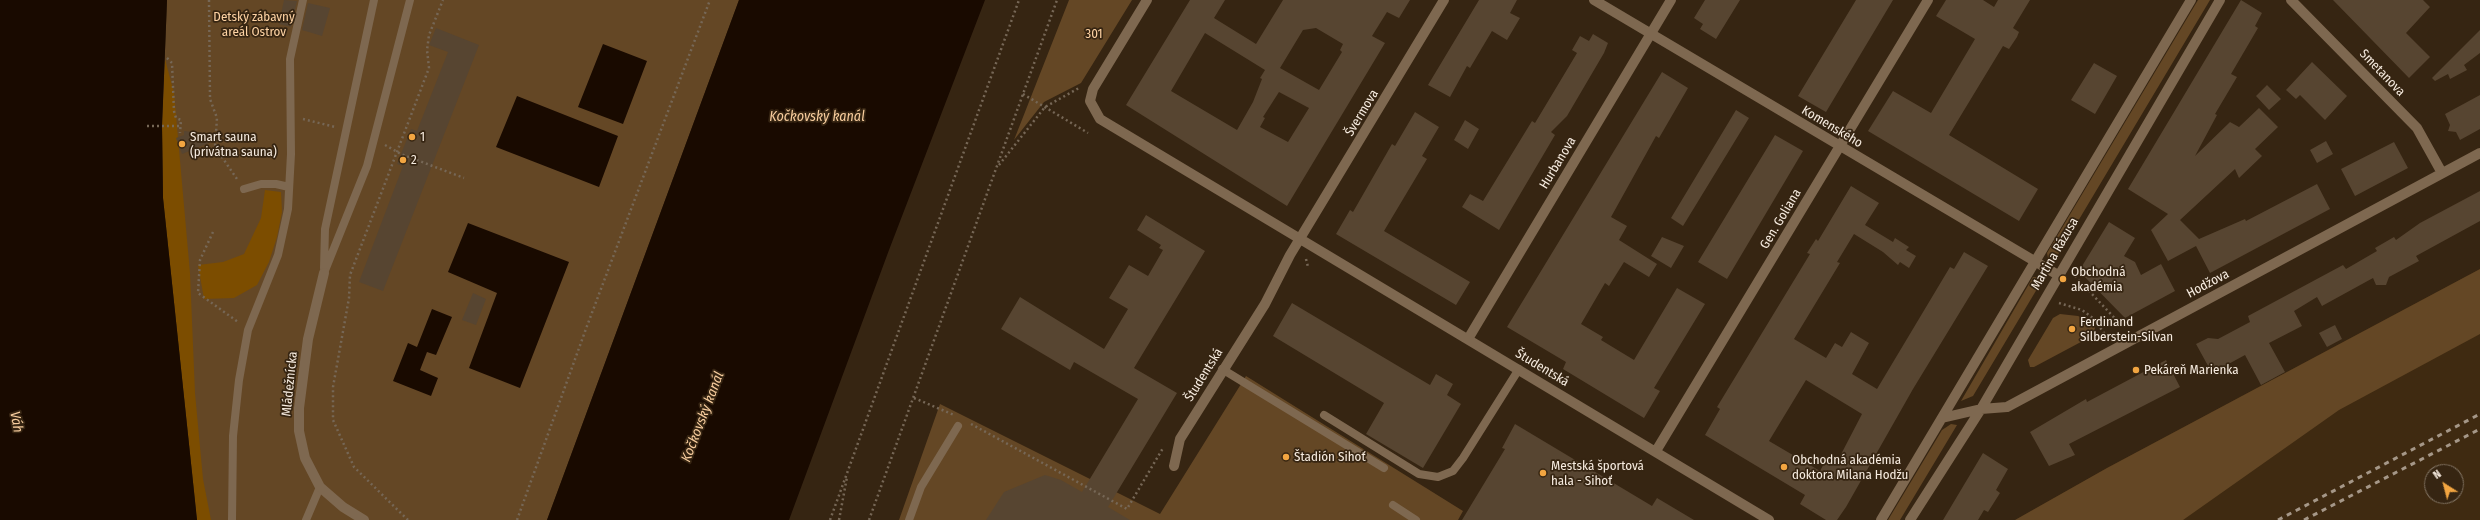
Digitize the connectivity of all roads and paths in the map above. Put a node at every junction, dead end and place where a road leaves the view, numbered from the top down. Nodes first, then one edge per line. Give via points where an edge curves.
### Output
1 (209, 0) edge
2 (303, 0) edge
3 (374, 0) edge
4 (410, 0) edge
5 (443, 0) edge
6 (710, 0) edge
7 (1019, 0) edge
8 (1057, 0) edge
9 (1147, 0) edge
10 (1444, 0) edge
11 (1594, 0) edge
12 (1671, 0) edge
13 (1928, 0) edge
14 (2191, 0) edge
15 (2220, 0) edge
16 (2291, 0) edge
17 (1651, 34) junction
18 (167, 58) dead end
19 (1082, 87) dead end
20 (1023, 94) junction
21 (1045, 107) junction
22 (306, 120) dead end
23 (147, 126) dead end
24 (181, 126) junction
25 (338, 128) dead end
26 (180, 133) dead end
27 (1088, 133) dead end
28 (1840, 147) junction
29 (2480, 152) edge
30 (401, 154) dead end
31 (997, 167) junction
32 (2442, 173) junction
33 (464, 178) dead end
34 (289, 188) junction
35 (244, 189) joint
36 (213, 232) dead end
37 (1302, 238) junction
38 (2035, 262) junction
39 (324, 273) junction
40 (2073, 274) dead end
41 (2058, 275) junction
42 (2057, 302) dead end
43 (2123, 327) dead end
44 (248, 330) junction
45 (2106, 336) dead end
46 (1468, 339) junction
47 (1222, 369) junction
48 (1519, 369) junction
49 (914, 398) junction
50 (1981, 409) junction
51 (1324, 415) dead end
52 (955, 416) dead end
53 (1942, 418) junction
54 (968, 423) dead end
55 (958, 426) dead end
56 (1167, 441) dead end
57 (1656, 451) junction
58 (1174, 466) dead end
59 (849, 468) junction
60 (1384, 468) dead end
61 (320, 487) junction
62 (1393, 506) dead end
63 (232, 520) edge
64 (306, 520) edge
65 (364, 520) edge
66 (408, 520) edge
67 (517, 520) edge
68 (830, 520) edge
69 (839, 520) edge
70 (869, 520) edge
71 (909, 520) edge
72 (1416, 520) edge
73 (1769, 520) edge
74 (1881, 520) edge
75 (1910, 520) edge

1 - 35 path via 210,99 217,118 215,147
2 - 34 lane via 290,59
3 - 39 lane via 325,229
4 - 39 lane via 367,166
5 - 66 path via 430,35 427,50 429,68 350,275 349,298 333,387 333,420 354,467
6 - 67 path via 589,319
7 - 59 path
8 - 20 path
9 - 37 street, Študentská via 1093,89 1090,101 1093,110 1110,126
10 - 37 street, Švermova
11 - 17 street, Komenského
12 - 17 street, Hurbanova
13 - 28 street, Gen. Goliana
14 - 38 street, Martina Rázusa
15 - 41 street, Martina Rázusa
16 - 32 street, Smetanova via 2417,128
17 - 28 street, Komenského
17 - 46 street, Hurbanova
18 - 24 path via 172,63 174,111 176,118 181,120
19 - 21 path
20 - 21 path
20 - 31 path
21 - 27 path
21 - 31 path
22 - 25 path
23 - 24 path
24 - 26 path
28 - 38 street, Komenského
28 - 57 street, Gen. Goliana
29 - 32 street, Hodžova
30 - 33 path
31 - 49 path
32 - 50 street, Hodžova via 2007,407
34 - 35 lane via 276,184 261,184
34 - 44 lane via 286,225 280,248
36 - 44 path via 200,260 198,293
37 - 46 street, Študentská
37 - 47 street, Študentská via 1274,283 1265,304
38 - 41 street, Komenského
38 - 53 street, Martina Rázusa
39 - 61 street, Mládežnícka via 316,296 308,339 299,408 299,431 305,458
40 - 43 path
41 - 50 street, Martina Rázusa
42 - 45 path via 2082,310 2094,319
44 - 63 lane via 233,431
46 - 48 street, Študentská
47 - 58 street, Študentská via 1180,439
47 - 60 lane
48 - 51 lane via 1464,458 1453,471 1438,477 1419,474
48 - 57 street, Študentská
49 - 52 path
49 - 70 path
50 - 53 street, Hodžova
50 - 75 street, Martina Rázusa
53 - 74 street, Martina Rázusa
54 - 56 path via 1127,509
55 - 71 lane via 921,487
57 - 73 street, Študentská
59 - 68 path
59 - 69 path
61 - 64 lane
61 - 65 street, Mládežnícka via 343,507
62 - 72 lane

